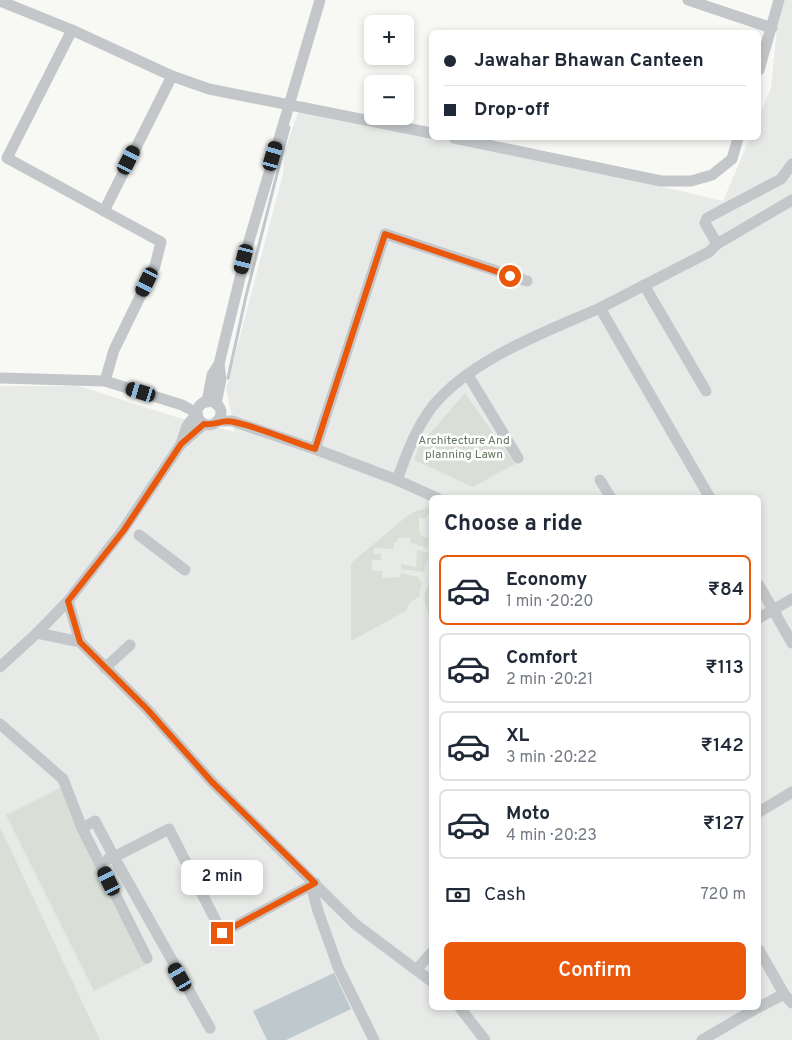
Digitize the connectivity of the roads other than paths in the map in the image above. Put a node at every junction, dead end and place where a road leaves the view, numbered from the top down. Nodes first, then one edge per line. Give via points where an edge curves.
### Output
1 (320, 0) edge
2 (688, 0) edge
3 (779, 0) edge
4 (0, 1) edge
5 (772, 28) junction
6 (72, 30) junction
7 (761, 64) edge
8 (172, 76) junction
9 (289, 103) junction
10 (429, 133) edge
11 (464, 140) edge
12 (737, 140) edge
13 (792, 164) edge
14 (792, 200) edge
15 (104, 211) junction
16 (713, 248) junction
17 (527, 281) dead end
18 (644, 285) junction
19 (600, 308) junction
20 (468, 375) junction
21 (0, 378) edge
22 (105, 381) junction
23 (706, 391) dead end
24 (210, 409) junction
25 (181, 444) junction
26 (315, 449) junction
27 (518, 458) dead end
28 (397, 480) junction
29 (600, 480) dead end
30 (430, 495) edge
31 (609, 495) edge
32 (708, 495) edge
33 (138, 535) dead end
34 (185, 570) dead end
35 (761, 589) edge
36 (792, 599) edge
37 (68, 601) junction
38 (772, 610) junction
39 (761, 617) edge
40 (37, 633) junction
41 (80, 642) junction
42 (792, 643) edge
43 (130, 645) dead end
44 (0, 666) edge
45 (105, 668) junction
46 (0, 724) edge
47 (792, 792) edge
48 (761, 811) edge
49 (82, 828) junction
50 (114, 857) junction
51 (100, 863) junction
52 (319, 886) junction
53 (142, 909) junction
54 (126, 917) junction
55 (761, 954) edge
56 (429, 955) edge
57 (147, 958) dead end
58 (429, 966) edge
59 (417, 969) junction
60 (429, 979) edge
61 (784, 994) junction
62 (792, 1003) edge
63 (761, 1006) edge
64 (462, 1010) edge
65 (753, 1010) edge
66 (210, 1028) dead end
67 (374, 1040) edge
68 (485, 1040) edge
69 (702, 1040) edge

1 - 9 street
2 - 5 street
3 - 5 street
4 - 6 street
5 - 7 street
6 - 8 street
6 - 15 street via 7,158
8 - 9 street via 209,89
8 - 15 street
9 - 10 street
9 - 24 street via 248,241 219,364 212,375
11 - 12 street via 661,181 691,181 712,175 732,158
13 - 16 street via 781,179 707,218 705,223
14 - 16 street
15 - 22 street via 161,242 155,266 114,350
16 - 18 street
17 - 26 street via 385,234
18 - 19 street
18 - 23 street
19 - 20 street via 503,353
19 - 32 street
20 - 27 street
20 - 28 street via 432,407 407,450
21 - 22 street
22 - 24 street via 182,405
24 - 25 street via 187,426
24 - 25 street via 211,424 204,424
24 - 26 street via 232,421
25 - 37 street via 124,530
26 - 28 street
28 - 30 street
29 - 31 street
33 - 34 street
35 - 38 street
36 - 38 street
37 - 40 street
37 - 41 street
38 - 39 street
38 - 42 street
40 - 41 street
40 - 44 street
41 - 45 street
43 - 45 street
45 - 52 street via 147,709 212,782
46 - 49 street via 64,779
47 - 48 street
49 - 50 street via 95,821
49 - 51 street
50 - 51 street
50 - 52 street via 169,829 222,933
50 - 53 street
51 - 54 street
52 - 59 street via 355,924
52 - 67 street via 312,888 329,944
53 - 54 street
53 - 66 street
54 - 57 street
55 - 61 street
56 - 59 street
58 - 59 street
59 - 60 street
61 - 62 street
61 - 63 street
64 - 68 street
65 - 69 street

